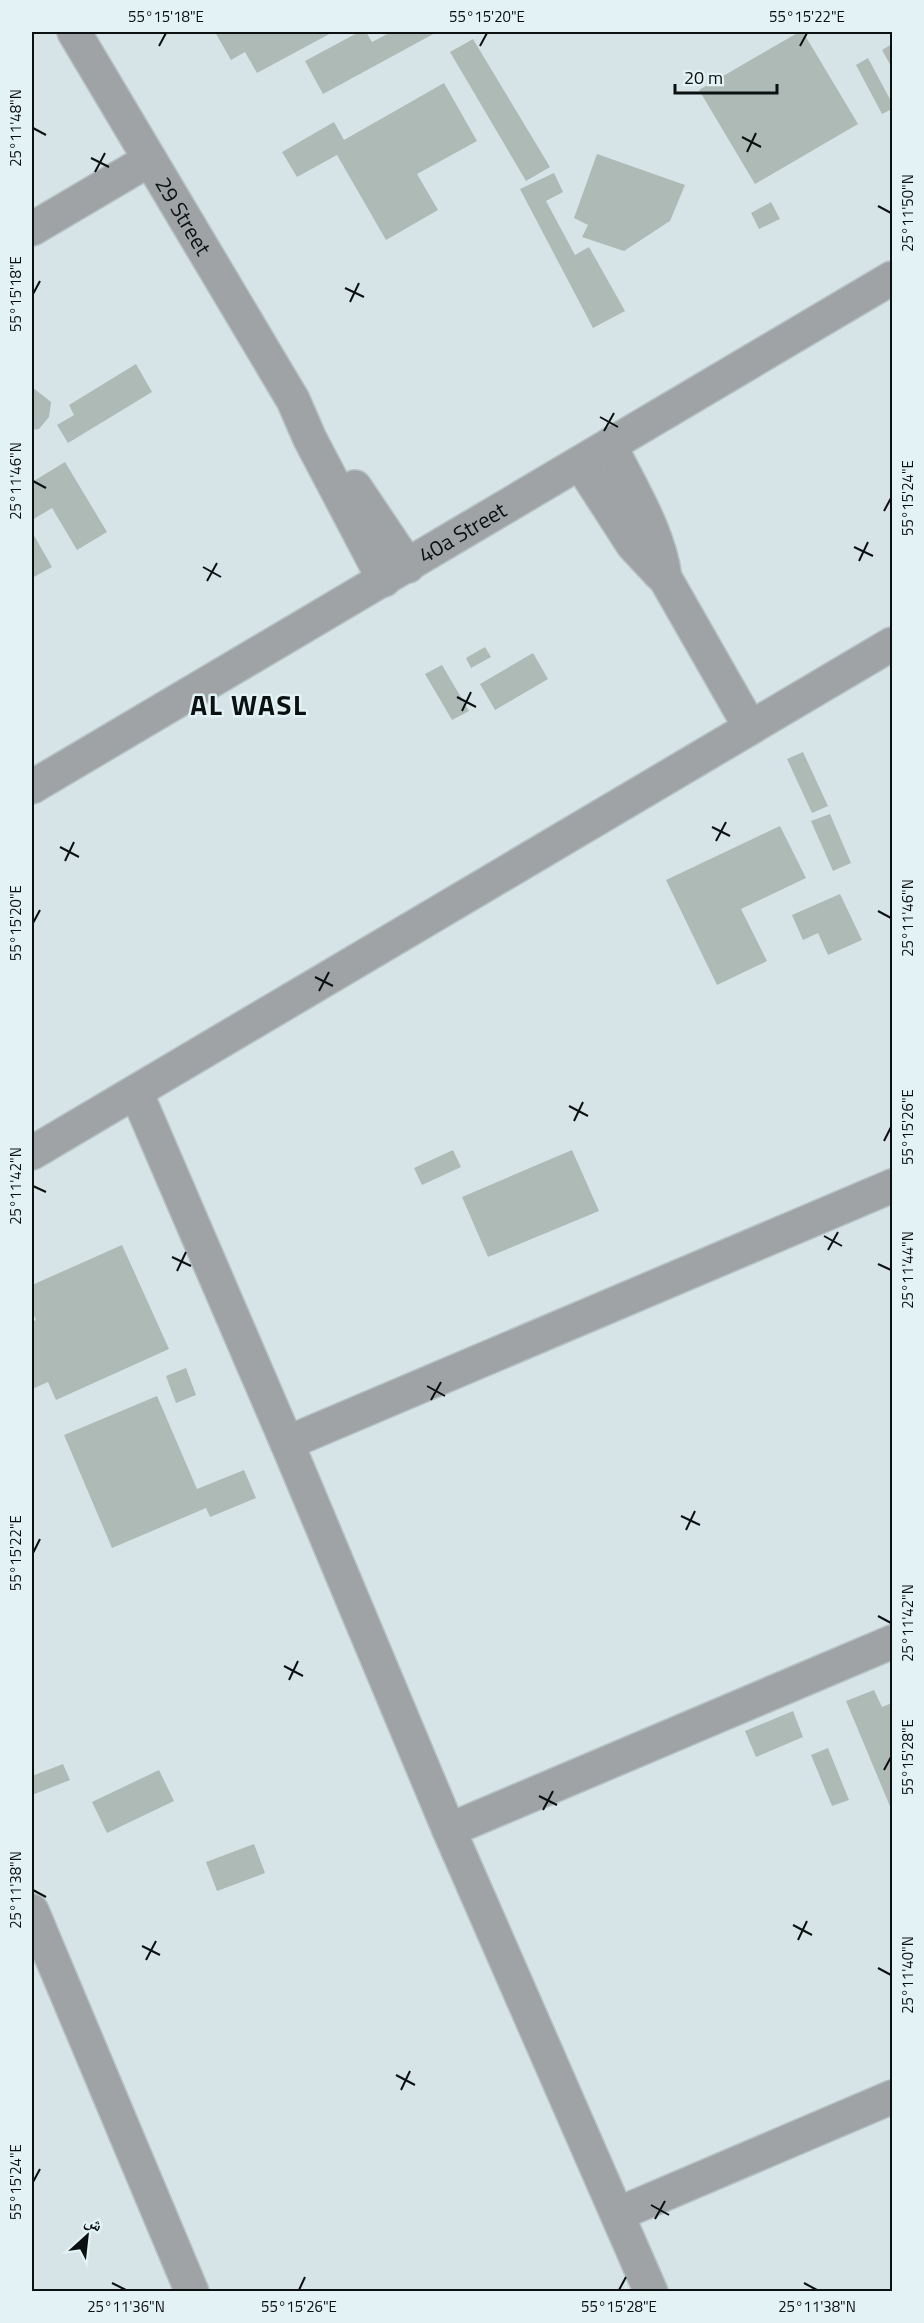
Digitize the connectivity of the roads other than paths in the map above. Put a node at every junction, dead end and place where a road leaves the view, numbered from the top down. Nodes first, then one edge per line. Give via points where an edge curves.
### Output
1 (74, 32) edge
2 (149, 160) junction
3 (32, 229) edge
4 (892, 278) edge
5 (610, 445) junction
6 (580, 463) junction
7 (396, 573) junction
8 (665, 578) junction
9 (892, 644) edge
10 (750, 727) junction
11 (32, 788) edge
12 (136, 1092) junction
13 (32, 1153) edge
14 (892, 1186) edge
15 (287, 1443) junction
16 (892, 1642) edge
17 (450, 1830) junction
18 (32, 1911) edge
19 (892, 2097) edge
20 (618, 2214) junction
21 (192, 2292) edge
22 (651, 2292) edge

1 - 2 street, 29 Street
2 - 3 street
2 - 7 street, 29 Street via 293,400 310,439
4 - 5 street, 40a Street
5 - 6 street, 40a Street
5 - 8 street via 654,537
6 - 7 street, 40a Street
6 - 8 street via 638,551
7 - 11 street, 40a Street
8 - 10 street
9 - 10 street
10 - 12 street
12 - 13 street
12 - 15 street
14 - 15 street
15 - 17 street
16 - 17 street
17 - 20 street
18 - 21 street
19 - 20 street
20 - 22 street

